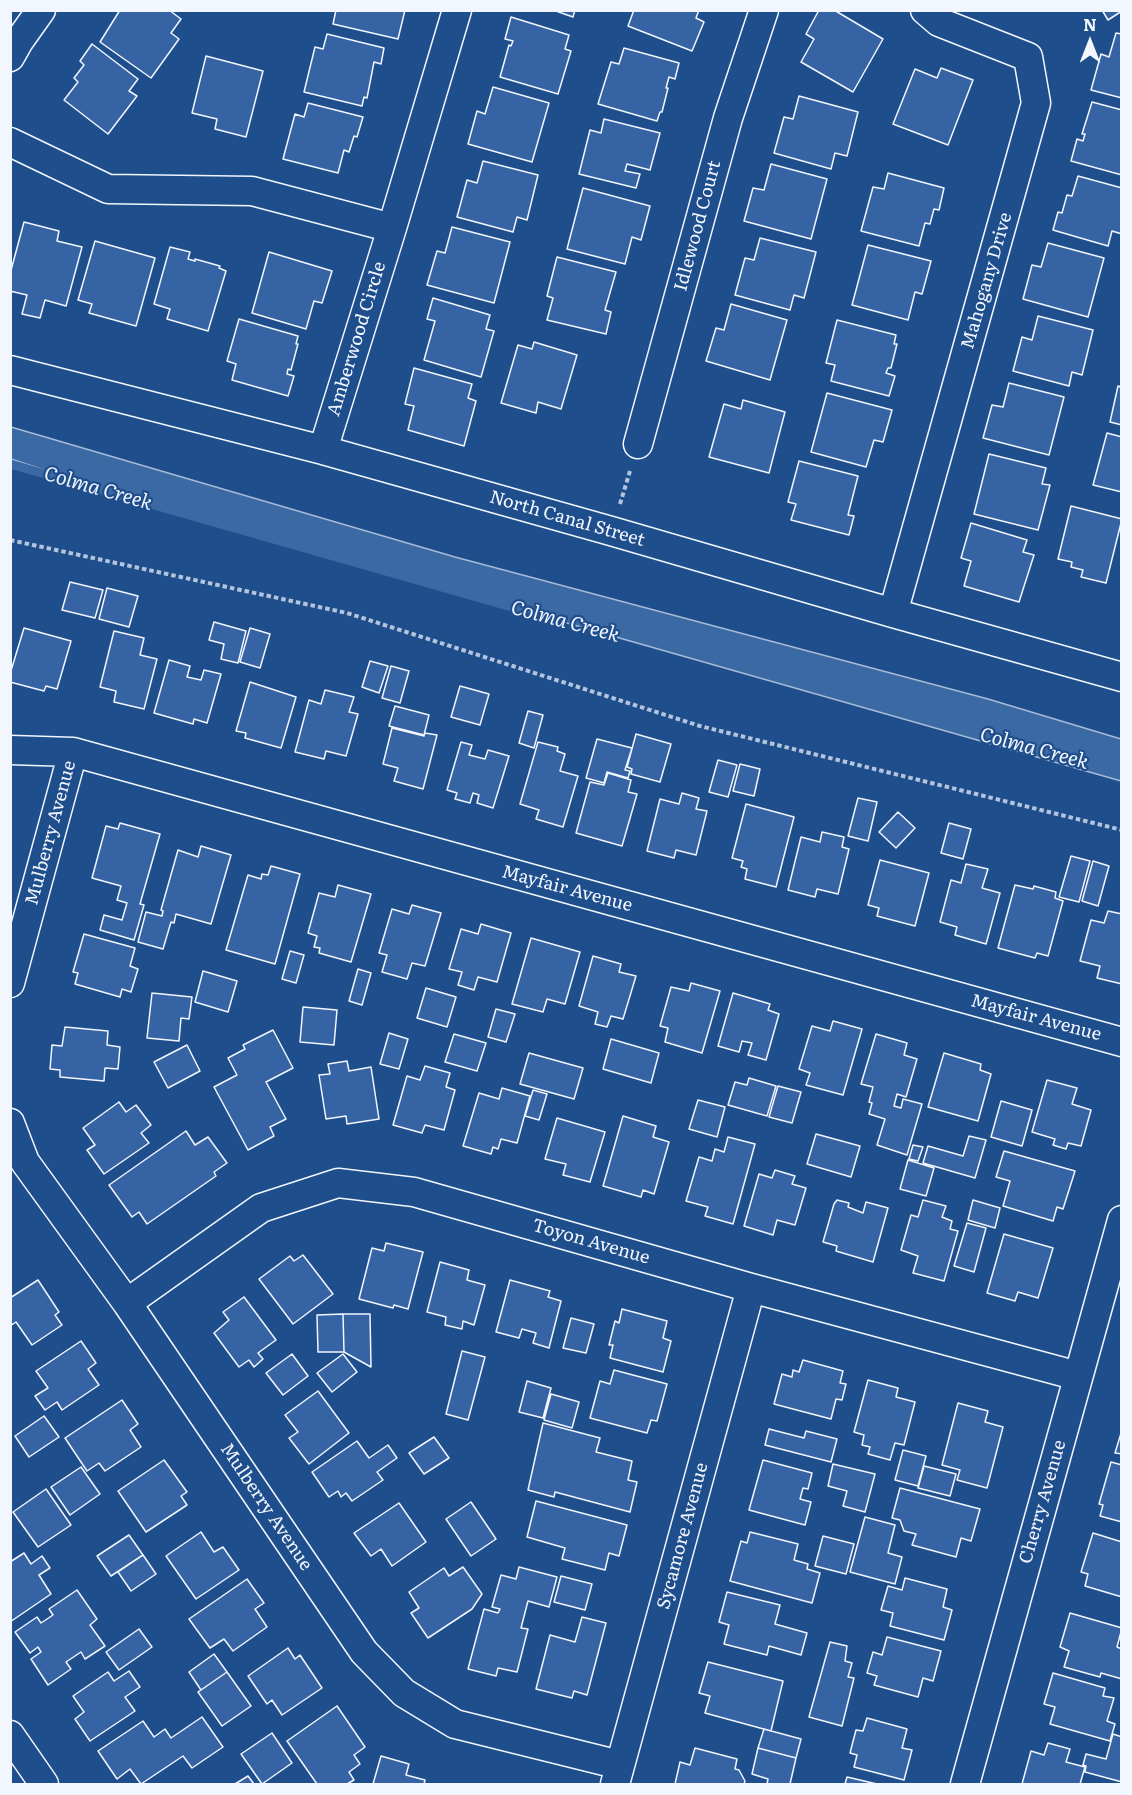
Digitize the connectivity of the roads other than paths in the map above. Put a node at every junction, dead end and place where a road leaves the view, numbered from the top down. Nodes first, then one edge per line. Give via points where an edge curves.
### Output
1 (41, 10) edge
2 (457, 10) edge
3 (764, 10) edge
4 (925, 10) edge
5 (10, 57) edge
6 (10, 142) edge
7 (392, 228) junction
8 (10, 370) edge
9 (638, 444) road end
10 (323, 450) junction
11 (893, 613) junction
12 (1122, 676) edge
13 (10, 750) edge
14 (73, 752) junction
15 (10, 983) edge
16 (1122, 1042) edge
17 (10, 1123) edge
18 (1122, 1220) edge
19 (751, 1288) junction
20 (127, 1303) junction
21 (1078, 1376) junction
22 (10, 1735) edge
23 (618, 1775) edge
24 (44, 1785) edge
25 (965, 1785) edge

1 - 5 street
2 - 7 street, Amberwood Circle
3 - 9 street, Idlewood Court via 728,118
4 - 11 street, Mahogany Drive via 939,22 1028,57 1036,103
6 - 7 street via 108,189 252,191
7 - 10 street, Amberwood Circle
8 - 10 street, North Canal Street
10 - 11 street, North Canal Street
11 - 12 street, North Canal Street
13 - 14 street, Mayfair Avenue
14 - 15 street, Mulberry Avenue
14 - 16 street, Mayfair Avenue
17 - 20 street, Mulberry Avenue via 25,1162
18 - 21 street, Cherry Avenue
19 - 20 street, Toyon Avenue via 414,1192 338,1184 261,1208
19 - 21 street, Toyon Avenue
19 - 23 street, Sycamore Avenue
20 - 23 street, Mulberry Avenue via 364,1652 404,1692 455,1724
21 - 25 street, Cherry Avenue
22 - 24 street

